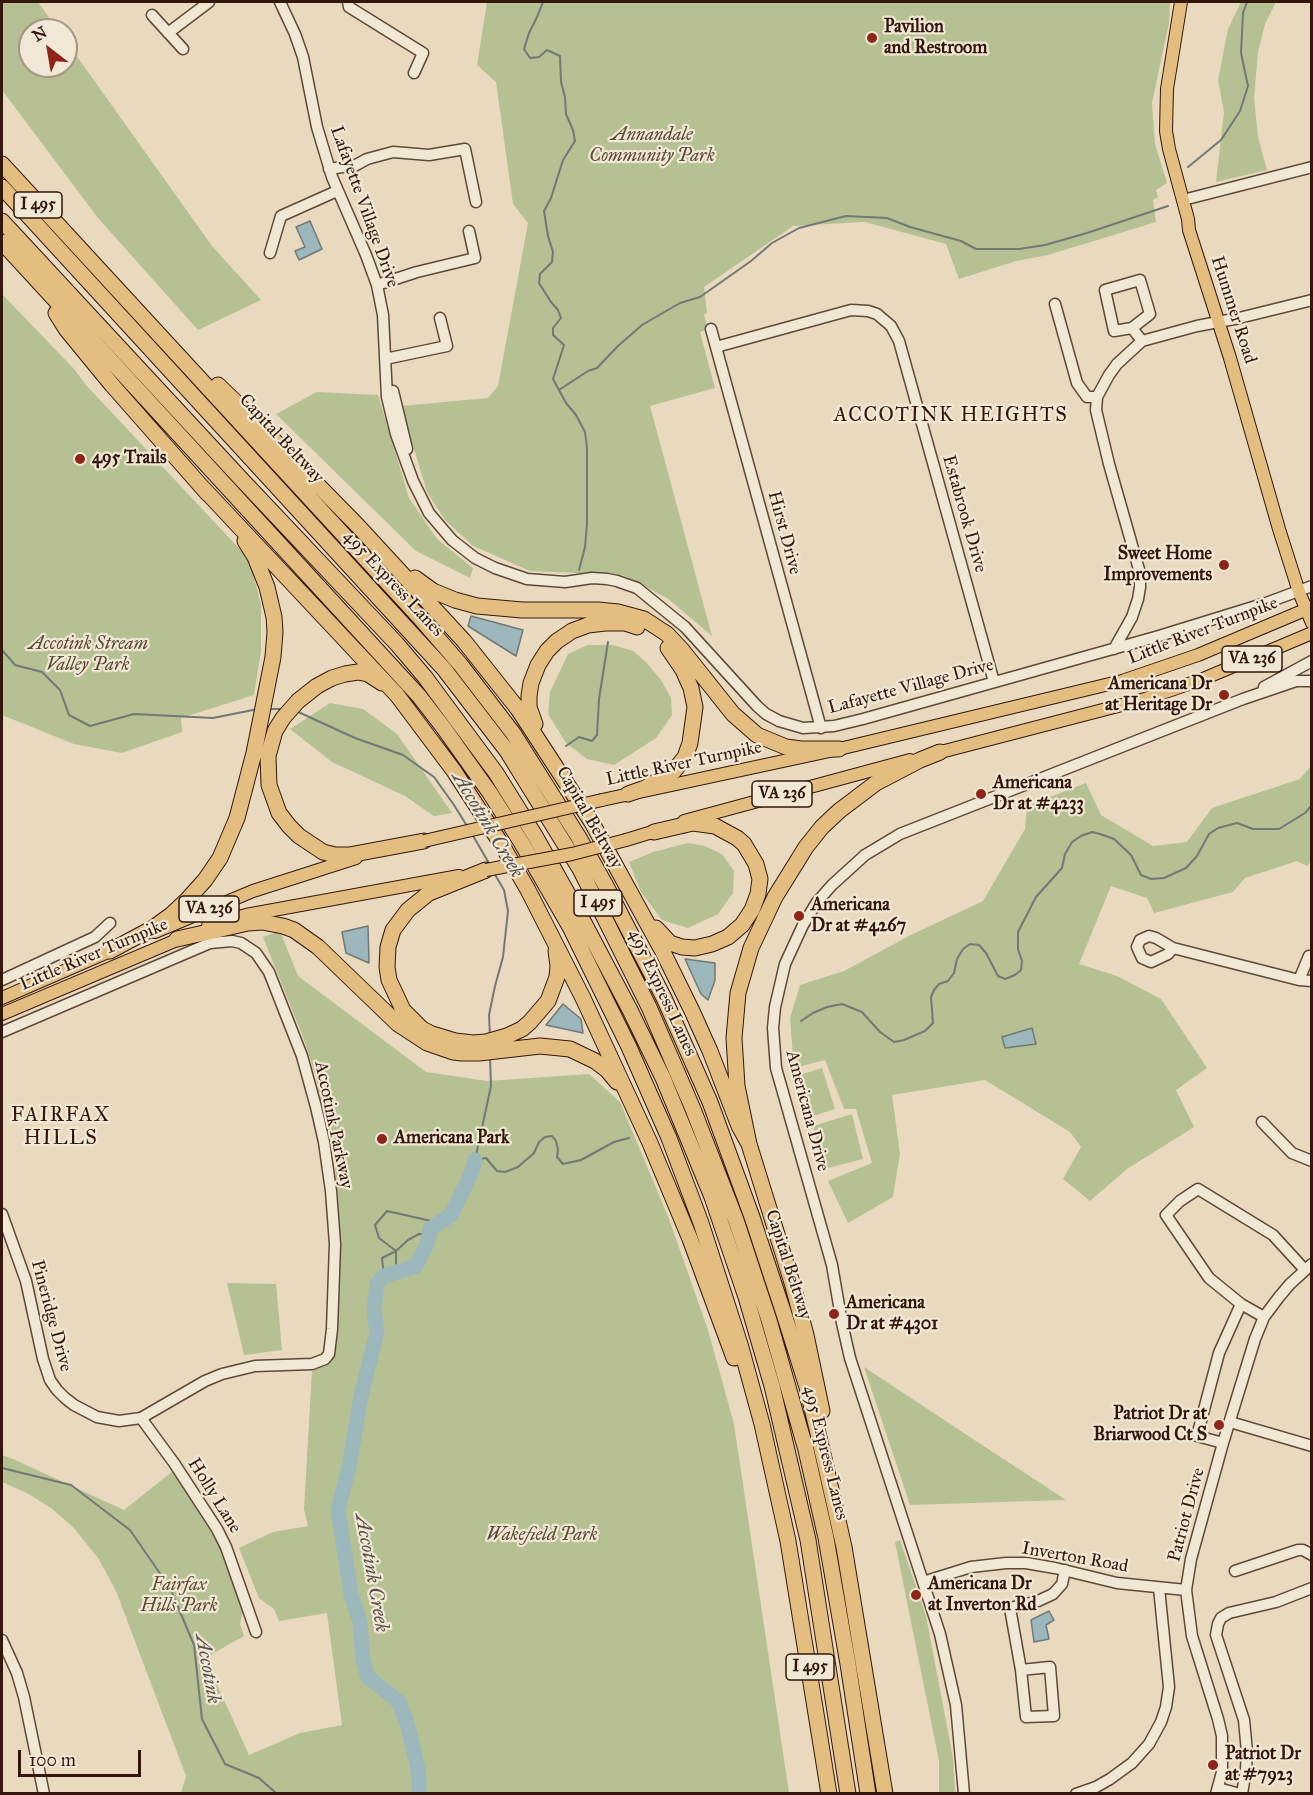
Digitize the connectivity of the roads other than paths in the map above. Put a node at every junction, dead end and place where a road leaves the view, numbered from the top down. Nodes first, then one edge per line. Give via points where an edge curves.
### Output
1 (209, 2) edge
2 (280, 2) edge
3 (348, 2) edge
4 (1181, 2) edge
5 (152, 15) dead end
6 (168, 33) junction
7 (183, 49) dead end
8 (414, 73) dead end
9 (2, 164) edge
10 (1311, 167) edge
11 (329, 169) junction
12 (2, 187) edge
13 (337, 191) junction
14 (1183, 200) junction
15 (476, 202) dead end
16 (2, 221) edge
17 (470, 231) dead end
18 (2, 242) edge
19 (270, 253) dead end
20 (36, 281) junction
21 (377, 285) junction
22 (1311, 300) edge
23 (1055, 304) dead end
24 (440, 318) dead end
25 (1218, 321) junction
26 (1132, 328) junction
27 (711, 329) dead end
28 (1142, 341) junction
29 (716, 347) junction
30 (385, 358) junction
31 (190, 368) junction
32 (1097, 397) junction
33 (202, 487) junction
34 (372, 541) junction
35 (1311, 586) edge
36 (1299, 592) junction
37 (1308, 608) edge
38 (1311, 623) edge
39 (1311, 633) edge
40 (1114, 649) junction
41 (1311, 660) edge
42 (1311, 681) edge
43 (994, 682) junction
44 (1243, 699) junction
45 (411, 712) junction
46 (821, 728) junction
47 (839, 749) junction
48 (940, 752) junction
49 (261, 754) junction
50 (552, 759) junction
51 (628, 794) junction
52 (654, 831) junction
53 (424, 841) junction
54 (486, 870) joint
55 (448, 881) junction
56 (636, 902) junction
57 (110, 923) dead end
58 (546, 926) junction
59 (177, 939) junction
60 (1173, 948) dead end
61 (111, 951) junction
62 (1311, 956) edge
63 (2, 980) edge
64 (1299, 980) junction
65 (1311, 981) edge
66 (2, 998) edge
67 (2, 1014) edge
68 (2, 1032) edge
69 (454, 1047) junction
70 (1262, 1122) dead end
71 (650, 1143) junction
72 (749, 1144) junction
73 (1311, 1161) edge
74 (2, 1214) edge
75 (1308, 1267) edge
76 (1241, 1304) junction
77 (1264, 1317) junction
78 (325, 1359) joint
79 (141, 1418) junction
80 (1230, 1422) junction
81 (1223, 1443) junction
82 (1311, 1446) edge
83 (772, 1464) junction
84 (844, 1547) junction
85 (1311, 1555) edge
86 (1065, 1570) junction
87 (1235, 1571) dead end
88 (923, 1582) junction
89 (1159, 1588) junction
90 (1311, 1588) edge
91 (1186, 1590) junction
92 (256, 1632) dead end
93 (2, 1640) edge
94 (1021, 1670) junction
95 (1217, 1791) edge
96 (44, 1794) edge
97 (830, 1794) edge
98 (848, 1794) edge
99 (868, 1794) edge
100 (885, 1794) edge
101 (964, 1794) edge
102 (1076, 1794) edge
103 (1241, 1794) edge

1 - 6 street
2 - 11 street, Lafayette Village Drive via 303,57
3 - 8 street via 423,52
4 - 14 main road, Hummer Road via 1167,89 1166,131
5 - 6 street
6 - 7 street
9 - 31 highway, Capital Beltway / I 495
10 - 14 street
11 - 13 street, Lafayette Village Drive
11 - 15 street via 356,165 393,152 429,155 465,149
12 - 99 highway, 495 Express Lanes / I 495 via 444,669 507,752 580,869 649,1006 689,1099 766,1309 824,1529
13 - 19 street via 281,216
13 - 21 street, Lafayette Village Drive
14 - 25 main road, Hummer Road
16 - 98 highway, 495 Express Lanes / I 495 via 398,644 496,773 588,930 663,1078 712,1197 746,1296 775,1395 808,1540
17 - 21 street via 475,258
18 - 20 highway, I 495
20 - 33 highway via 66,330
20 - 83 highway, I 495 via 419,696 515,832 608,1004 669,1138 732,1316
21 - 30 street, Lafayette Village Drive
22 - 25 street
23 - 32 street via 1077,383 1087,397
24 - 30 street via 447,346
25 - 28 street
25 - 36 main road, Hummer Road
26 - 26 street via 1114,330 1105,290 1140,280 1150,314
26 - 28 street
27 - 29 street, Hirst Drive
28 - 32 street via 1117,364
29 - 43 street, Estabrook Drive via 851,310 877,314 891,326 899,341
29 - 46 street, Hirst Drive
30 - 46 street, Lafayette Village Drive via 387,397 396,434 420,497 452,540 475,558 527,579 607,579 637,588 686,627 766,714 791,726
31 - 34 highway via 215,383 248,414
31 - 84 highway, Capital Beltway / I 495 via 466,672 513,733 578,836 664,998 733,1165 807,1387
32 - 40 street via 1096,410 1140,573 1135,610
33 - 45 highway
33 - 49 highway via 255,557 274,617
34 - 47 highway via 417,580 456,600 496,609 597,610 644,619 667,634 733,714 757,735 801,749
34 - 50 highway via 481,662
35 - 36 street, Lafayette Village Drive
36 - 37 main road, Hummer Road
36 - 40 street, Lafayette Village Drive
37 - 38 main road, Hummer Road
37 - 47 main road, Little River Turnpike / VA 236 via 1198,655 1122,681
39 - 48 main road, VA 236 via 1145,699
40 - 43 street, Lafayette Village Drive
41 - 44 street, Americana Drive
42 - 44 street, Americana Drive via 1296,681
43 - 46 street, Lafayette Village Drive
44 - 88 street, Americana Drive via 941,817 880,845 848,869 818,902 785,964 773,1028 779,1081 832,1265 850,1358
45 - 49 highway via 368,674 345,674 317,686 298,701
45 - 58 highway via 472,798
47 - 51 main road, Little River Turnpike / VA 236
48 - 52 main road, VA 236
48 - 72 highway via 876,783 839,811 806,847 775,897 751,948 735,1017 737,1086
49 - 53 highway via 279,813 299,836 318,849 349,855
49 - 61 highway via 220,858 205,880 171,915
50 - 51 highway via 532,719 529,696 538,665 547,651 572,631 588,626 626,623 641,628 658,638 683,670 691,688 693,726 685,757 674,771
50 - 56 highway
51 - 53 main road, Little River Turnpike / VA 236, bridge
52 - 54 main road, VA 236, bridge via 572,854
52 - 56 highway via 693,823 715,826 737,838 756,864 758,894 742,925 728,937 695,948 670,943
53 - 61 main road, Little River Turnpike / VA 236 via 253,891
54 - 55 highway
55 - 59 main road, Little River Turnpike / VA 236 via 246,915
55 - 69 highway via 415,903 399,921 389,938 387,967 388,980 403,1010 422,1029
56 - 72 highway via 692,1011
57 - 63 street via 94,937
58 - 69 highway via 557,953 557,977 541,1011 522,1029 498,1039
58 - 71 highway
59 - 67 main road, Little River Turnpike / VA 236
59 - 69 highway via 248,923 276,924 294,930 408,1032 426,1043
60 - 64 street
61 - 66 main road, Little River Turnpike / VA 236
62 - 64 street
64 - 65 street
68 - 78 street, Accotink Parkway via 210,943 232,941 256,953 269,972 302,1056 324,1142 335,1244 333,1329
69 - 71 highway via 479,1053 558,1047 595,1061 624,1091
70 - 73 street via 1292,1153
71 - 83 highway via 711,1292
72 - 84 highway via 806,1335
74 - 79 street, Pineridge Drive via 26,1281 50,1380 74,1405 97,1417
75 - 76 street via 1273,1235 1198,1189 1166,1215 1209,1278
75 - 77 street, Patriot Drive
76 - 77 street
76 - 81 street via 1219,1353 1197,1436
77 - 80 street, Patriot Drive
78 - 79 street, Pineridge Drive via 312,1364 255,1366 222,1374
79 - 92 street, Holly Lane via 222,1538
80 - 81 street, Patriot Drive
80 - 82 street
81 - 91 street, Patriot Drive
83 - 97 highway, I 495
84 - 100 highway, Capital Beltway / I 495
85 - 87 street via 1298,1550
86 - 88 street, Inverton Road via 997,1563
86 - 89 street, Inverton Road
86 - 94 street via 1062,1584 1053,1594 1010,1608
88 - 101 street, Americana Drive via 950,1672
89 - 91 street, Inverton Road
89 - 102 street via 1169,1688 1161,1722 1132,1763 1096,1787
90 - 103 street via 1229,1613 1218,1624 1216,1635 1244,1720 1247,1752
91 - 95 street, Patriot Drive via 1192,1636 1221,1736 1222,1772
93 - 96 street via 24,1697
94 - 94 street via 1050,1667 1054,1716 1026,1717
95 - 103 street

